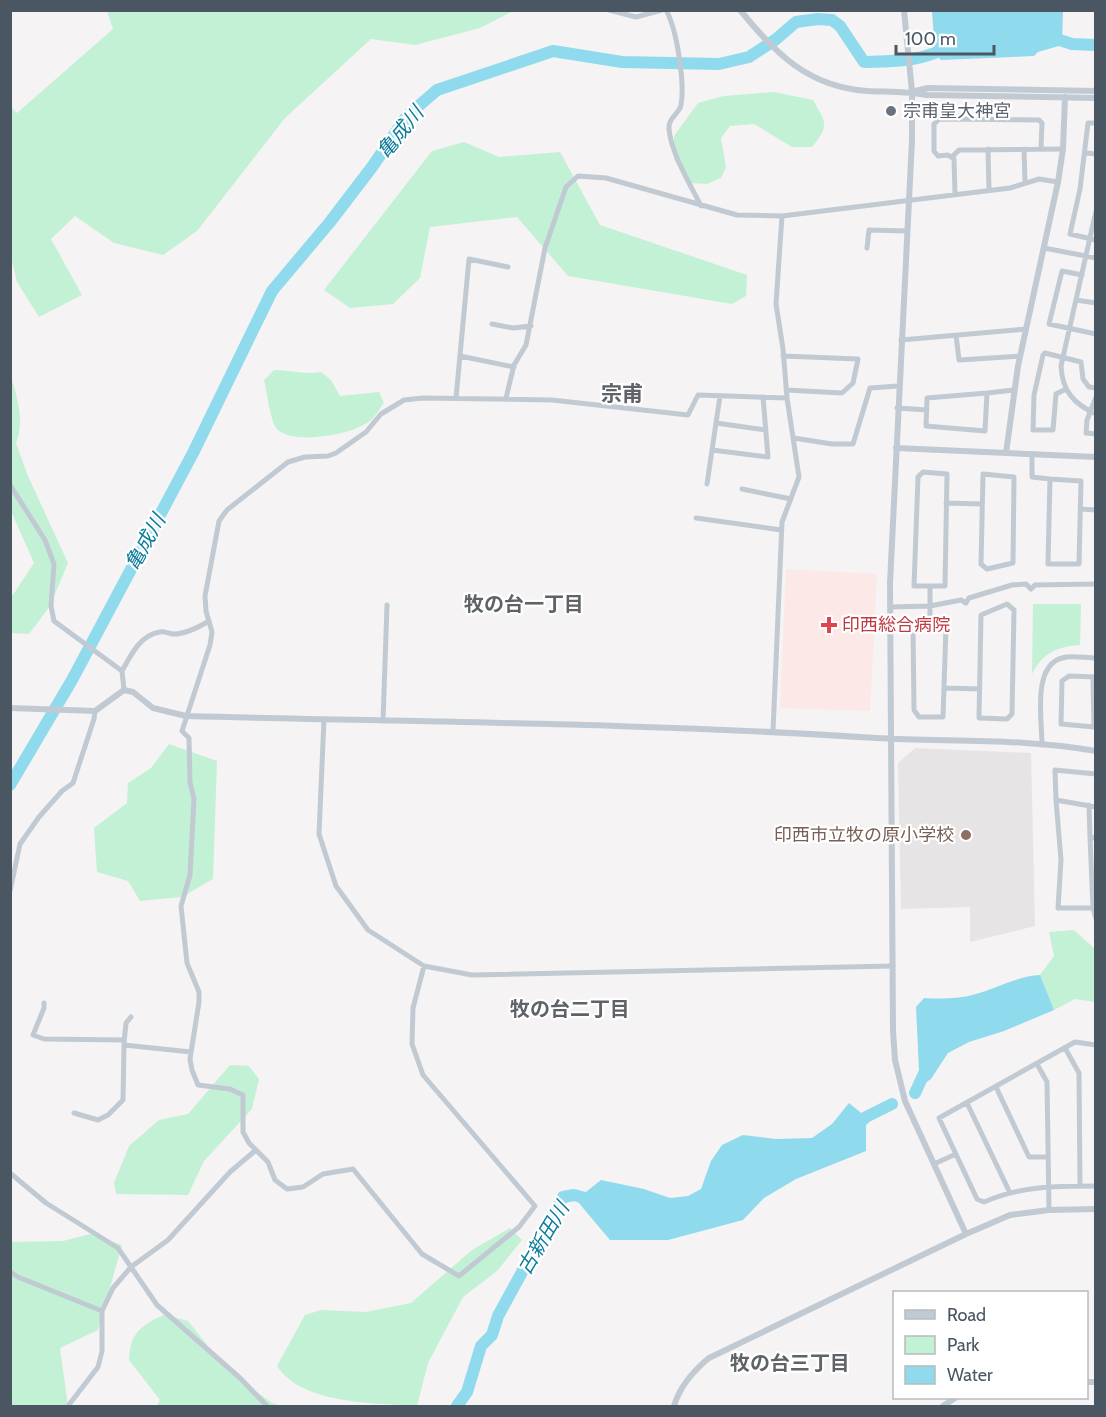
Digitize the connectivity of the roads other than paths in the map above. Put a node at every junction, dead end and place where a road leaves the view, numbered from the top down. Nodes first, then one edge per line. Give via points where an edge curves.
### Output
1 (609, 10) edge
2 (664, 10) edge
3 (740, 10) edge
4 (904, 10) edge
5 (1095, 91) edge
6 (912, 92) junction
7 (1065, 97) junction
8 (1095, 98) edge
9 (1095, 123) edge
10 (1041, 148) junction
11 (988, 149) junction
12 (1024, 149) junction
13 (1063, 149) junction
14 (1086, 153) junction
15 (1095, 154) edge
16 (952, 158) junction
17 (1058, 182) junction
18 (1026, 183) junction
19 (989, 190) junction
20 (956, 194) junction
21 (909, 201) junction
22 (701, 206) junction
23 (1095, 211) edge
24 (782, 216) junction
25 (907, 231) junction
26 (1093, 239) edge
27 (867, 248) dead end
28 (1044, 248) junction
29 (1086, 256) junction
30 (1095, 258) edge
31 (508, 267) dead end
32 (1082, 275) junction
33 (1076, 300) junction
34 (1095, 303) edge
35 (492, 324) dead end
36 (531, 326) junction
37 (1026, 329) junction
38 (1069, 329) junction
39 (1095, 334) edge
40 (956, 335) junction
41 (901, 340) junction
42 (460, 356) junction
43 (783, 356) junction
44 (1020, 356) junction
45 (1062, 357) junction
46 (514, 367) junction
47 (898, 386) junction
48 (1095, 388) edge
49 (1066, 389) junction
50 (786, 390) junction
51 (1014, 390) junction
52 (987, 393) junction
53 (720, 396) junction
54 (763, 397) junction
55 (1095, 397) edge
56 (456, 398) junction
57 (506, 398) junction
58 (787, 398) junction
59 (897, 408) junction
60 (927, 410) junction
61 (1093, 413) edge
62 (716, 423) junction
63 (766, 430) junction
64 (1095, 434) edge
65 (794, 438) junction
66 (896, 448) junction
67 (712, 450) junction
68 (1006, 453) junction
69 (1032, 454) junction
70 (1095, 457) edge
71 (1050, 479) junction
72 (707, 484) dead end
73 (10, 485) edge
74 (742, 489) dead end
75 (791, 499) junction
76 (946, 503) junction
77 (982, 504) junction
78 (1081, 509) junction
79 (1095, 510) edge
80 (696, 518) dead end
81 (782, 530) junction
82 (1095, 584) edge
83 (930, 586) junction
84 (387, 605) dead end
85 (930, 606) junction
86 (890, 607) junction
87 (209, 621) junction
88 (930, 626) junction
89 (1095, 658) edge
90 (122, 671) junction
91 (1094, 677) edge
92 (944, 688) junction
93 (980, 689) junction
94 (124, 690) junction
95 (10, 708) edge
96 (95, 711) junction
97 (186, 716) junction
98 (324, 719) junction
99 (383, 721) junction
100 (773, 731) junction
101 (892, 739) junction
102 (1042, 745) junction
103 (1095, 751) edge
104 (1095, 774) edge
105 (1056, 800) junction
106 (1089, 805) junction
107 (1095, 807) edge
108 (1093, 838) edge
109 (10, 891) edge
110 (1093, 908) junction
111 (1095, 919) edge
112 (424, 966) junction
113 (893, 966) junction
114 (44, 1003) dead end
115 (130, 1017) dead end
116 (124, 1043) junction
117 (1095, 1045) edge
118 (1065, 1048) junction
119 (191, 1052) junction
120 (1037, 1064) junction
121 (996, 1086) junction
122 (968, 1103) junction
123 (74, 1113) dead end
124 (256, 1150) junction
125 (956, 1154) junction
126 (1048, 1157) junction
127 (934, 1164) junction
128 (10, 1173) edge
129 (1080, 1186) junction
130 (1095, 1186) edge
131 (1048, 1187) junction
132 (1010, 1193) junction
133 (1095, 1209) edge
134 (1049, 1210) junction
135 (966, 1234) junction
136 (131, 1267) junction
137 (10, 1272) edge
138 (102, 1311) junction
139 (68, 1407) edge
140 (267, 1407) edge
141 (674, 1407) edge

1 - 2 street via 636,17
2 - 22 street via 674,28 682,97 680,109 669,126
3 - 6 street via 772,48 819,79 866,91
4 - 6 street
5 - 6 street via 928,88
6 - 7 street
6 - 21 street
7 - 8 street
7 - 13 street
9 - 14 street via 1088,123
10 - 12 street
10 - 13 street
10 - 16 street via 1040,120 939,119 934,124 934,151 938,156
11 - 12 street
11 - 16 street via 959,150
11 - 19 street
12 - 18 street
13 - 17 street
14 - 15 street
14 - 26 street via 1070,234
16 - 20 street
17 - 18 street via 1039,178
17 - 28 street
18 - 19 street
19 - 20 street
20 - 21 street
21 - 24 street
21 - 25 street
22 - 24 street via 736,215
22 - 36 street via 606,178 578,176 566,188 545,248
23 - 26 street
24 - 43 street via 776,304
25 - 27 street via 869,230
25 - 41 street
26 - 29 street
28 - 29 street
28 - 37 street
29 - 30 street
29 - 32 street
31 - 42 street via 468,259
32 - 33 street
32 - 38 street via 1062,271 1059,281 1049,324
33 - 34 street
33 - 38 street
35 - 36 street
36 - 46 street
37 - 40 street
37 - 44 street
38 - 39 street
38 - 45 street
40 - 41 street
40 - 44 street via 959,360
41 - 47 street
42 - 46 street
42 - 56 street
43 - 50 street
43 - 50 street via 858,359 853,383 842,393
44 - 51 street
45 - 48 street via 1081,362 1083,379
45 - 49 street
45 - 49 street via 1042,355 1034,395 1033,430 1053,430 1056,394
46 - 57 street
47 - 59 street
47 - 65 street via 870,388 853,444
49 - 61 street via 1072,400
50 - 58 street
51 - 52 street
51 - 68 street
52 - 60 street via 927,398
52 - 60 street via 985,431 926,426
53 - 54 street
53 - 57 street via 698,395 688,415
53 - 62 street
54 - 58 street
54 - 63 street
55 - 61 street
56 - 57 street
56 - 87 street via 404,400 381,414 366,432 336,453 288,462 227,510 219,521 205,596
58 - 65 street
59 - 60 street
59 - 66 street
61 - 64 street via 1087,420 1086,433
62 - 63 street
62 - 67 street
63 - 67 street via 768,457
65 - 75 street via 800,477
66 - 68 street
66 - 86 street
67 - 72 street
68 - 69 street
69 - 70 street
69 - 71 street via 1032,477
71 - 78 street via 1081,481
71 - 78 street via 1048,564 1079,564
73 - 90 street via 45,540 54,564 54,621
74 - 75 street
75 - 81 street
76 - 77 street
76 - 83 street via 945,586
76 - 83 street via 947,474 923,472 918,477 914,586
77 - 77 street via 983,474 1014,477 1013,562 987,569 981,564
78 - 79 street
80 - 81 street
81 - 100 street
82 - 85 street via 1035,585 1031,579 1026,585 1012,585 969,598 964,595 961,600
83 - 85 street
84 - 99 street
85 - 86 street
85 - 88 street
86 - 101 street
87 - 90 street via 194,629 175,634 161,631 145,638
87 - 97 street via 210,645
88 - 92 street via 946,626
88 - 92 street via 913,626 914,710 919,717 943,717
89 - 102 street via 1062,658 1046,670 1041,685
90 - 94 street
91 - 91 street via 1069,676 1062,681 1061,724 1094,727
92 - 93 street
93 - 93 street via 981,615 1007,604 1014,610 1012,714 1007,719 980,718
94 - 96 street
94 - 97 street via 133,692 153,708
95 - 96 street
96 - 109 street via 73,783 62,790 20,844
97 - 98 street
97 - 119 street via 182,731 189,738 194,799 190,874 181,906 187,963 200,1002
98 - 99 street
98 - 112 street via 320,834 336,886 368,930
99 - 100 street
100 - 101 street
101 - 102 street
101 - 113 street
102 - 103 street
104 - 105 street via 1055,770
105 - 106 street
105 - 110 street via 1058,908
106 - 107 street
106 - 108 street
108 - 110 street
110 - 111 street
112 - 113 street via 472,975
112 - 124 street via 412,1008 412,1044 423,1075 535,1206 519,1227 459,1276 422,1254 353,1169 323,1174 303,1186 287,1189 275,1180 268,1162
113 - 127 street via 895,1060 905,1101
114 - 116 street via 33,1035 44,1039
115 - 116 street
116 - 119 street
116 - 123 street via 123,1100 98,1120
117 - 118 street via 1075,1042
118 - 120 street
118 - 129 street via 1079,1073
119 - 124 street via 198,1085 230,1089 243,1095 243,1132
120 - 121 street
120 - 126 street via 1047,1082
121 - 122 street
121 - 126 street via 1029,1157
122 - 125 street via 939,1118
122 - 132 street
124 - 136 street via 230,1172 168,1240
125 - 127 street
125 - 132 street via 977,1199 984,1202
126 - 131 street
127 - 135 street
128 - 136 street via 46,1203 109,1241
129 - 130 street
129 - 131 street
131 - 132 street
131 - 134 street
133 - 134 street
134 - 135 street via 1010,1215
135 - 141 street via 709,1358 692,1373
136 - 138 street via 113,1288
136 - 140 street via 157,1305
137 - 138 street
138 - 139 street via 98,1367

